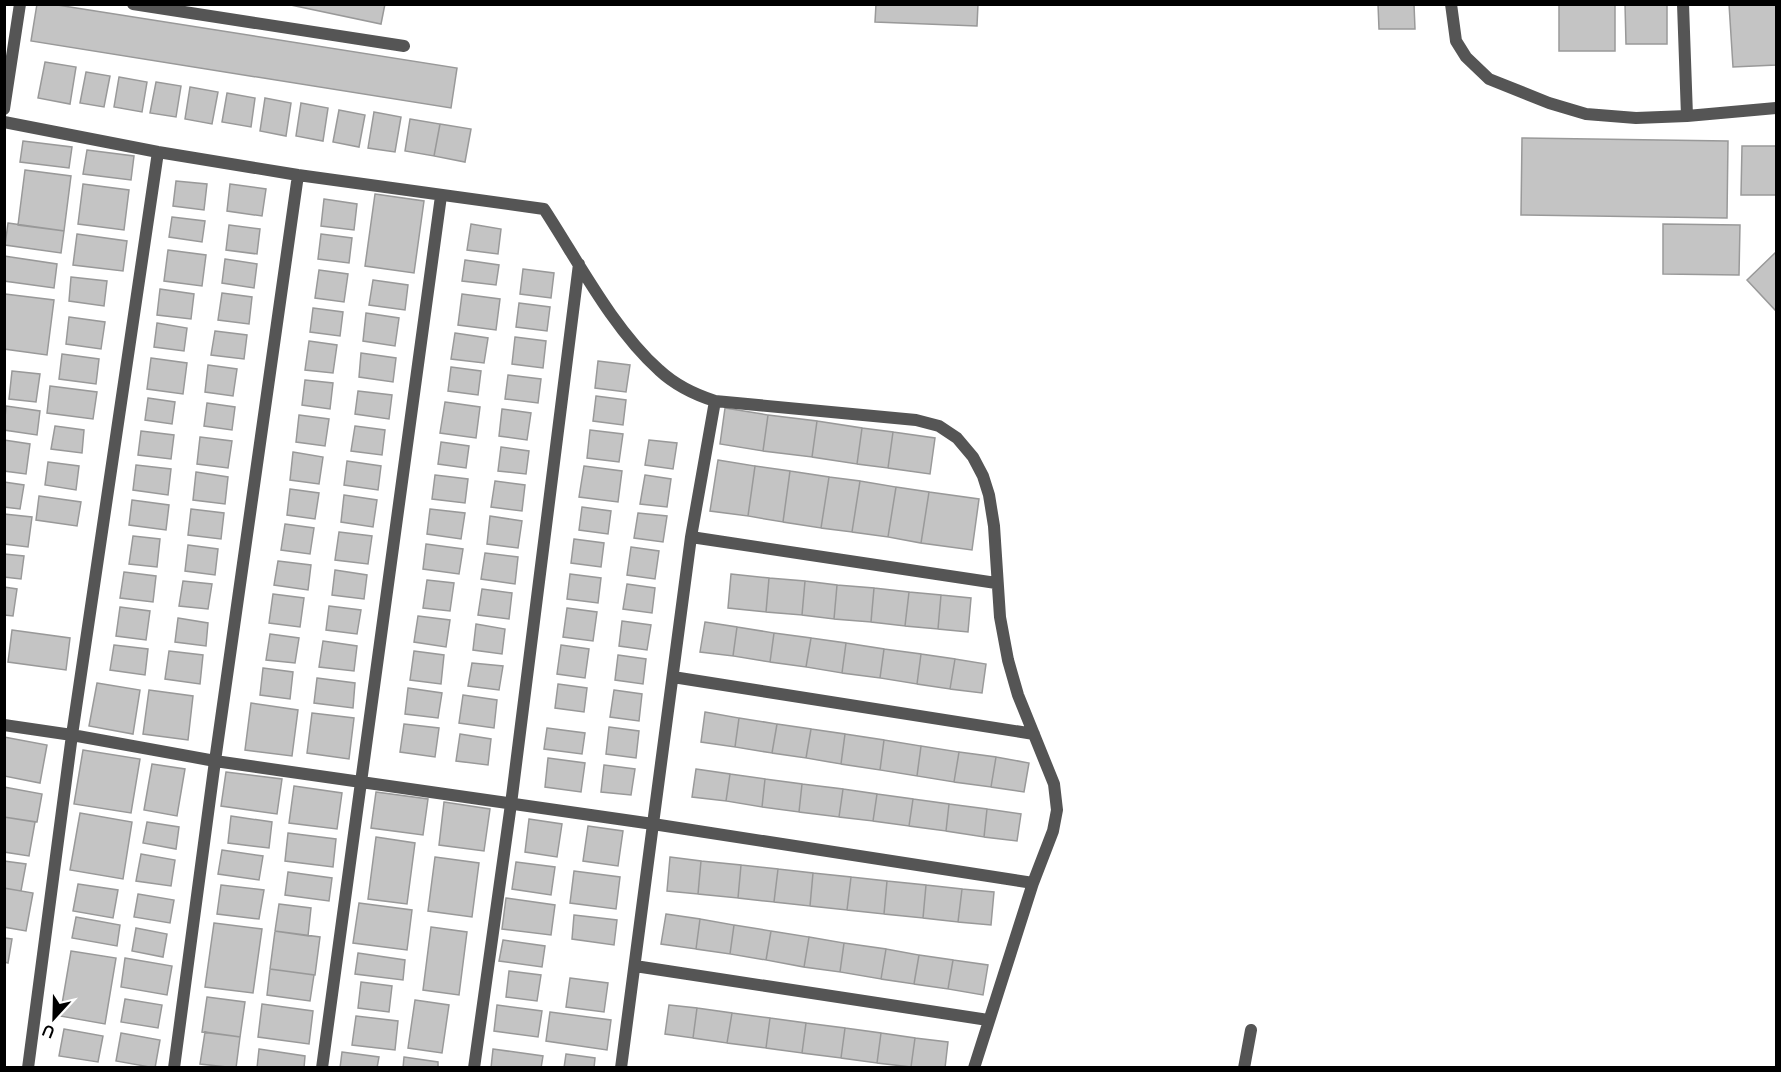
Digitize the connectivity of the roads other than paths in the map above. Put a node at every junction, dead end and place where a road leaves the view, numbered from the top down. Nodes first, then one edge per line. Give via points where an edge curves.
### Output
1 (20, 4) edge
2 (133, 4) edge
3 (1451, 4) edge
4 (1683, 4) edge
5 (404, 46) dead end
6 (8, 60) edge
7 (1776, 108) edge
8 (4, 109) edge
9 (1687, 116) junction
10 (4, 122) edge
11 (158, 152) junction
12 (298, 175) junction
13 (441, 196) junction
14 (579, 264) junction
15 (715, 401) junction
16 (691, 537) junction
17 (996, 584) junction
18 (673, 677) junction
19 (4, 725) edge
20 (1034, 734) junction
21 (72, 735) junction
22 (215, 761) junction
23 (361, 781) junction
24 (511, 804) junction
25 (654, 824) junction
26 (1033, 884) junction
27 (635, 966) junction
28 (988, 1020) junction
29 (1251, 1030) dead end
30 (28, 1068) edge
31 (174, 1068) edge
32 (322, 1068) edge
33 (474, 1068) edge
34 (621, 1068) edge
35 (974, 1068) edge
36 (1244, 1068) edge

1 - 6 street
2 - 5 street
3 - 9 street via 1456,41 1489,79 1586,114 1636,118
4 - 9 street
6 - 8 street
7 - 9 street
10 - 11 street
11 - 12 street
11 - 21 street
12 - 13 street
12 - 22 street
13 - 14 street via 544,209
13 - 23 street
14 - 15 street via 644,356 688,390
14 - 24 street
15 - 16 street
15 - 17 street via 889,417 939,426 973,456 983,476 994,526
16 - 17 street
16 - 18 street
17 - 20 street via 1008,660
18 - 20 street
18 - 25 street
19 - 21 street
20 - 26 street via 1054,784 1057,810
21 - 22 street
21 - 30 street
22 - 23 street
22 - 31 street
23 - 24 street
23 - 32 street
24 - 25 street
24 - 33 street
25 - 26 street
25 - 27 street
26 - 28 street
27 - 28 street
27 - 34 street
28 - 35 street
29 - 36 street

